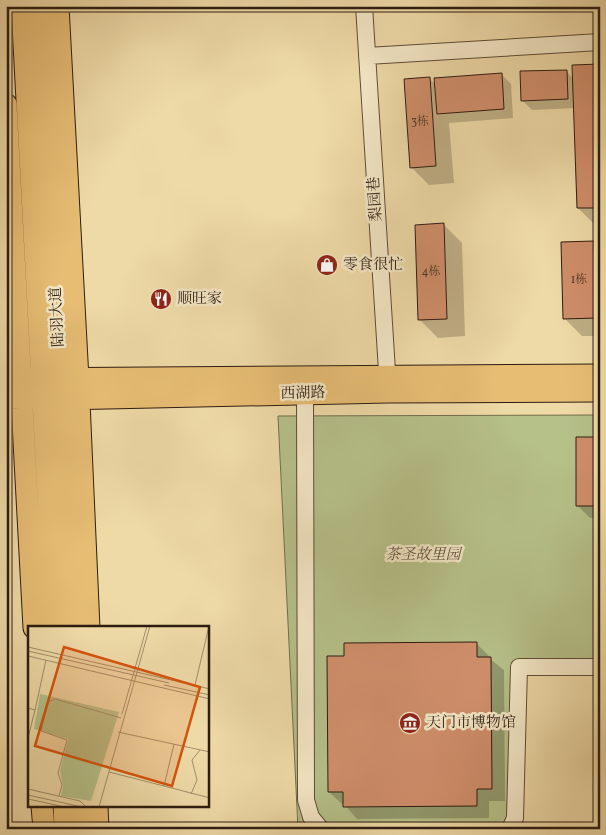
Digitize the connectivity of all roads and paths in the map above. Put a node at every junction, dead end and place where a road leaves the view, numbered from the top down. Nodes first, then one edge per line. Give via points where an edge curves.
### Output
1 (22, 6) edge
2 (39, 6) edge
3 (58, 6) edge
4 (364, 6) edge
5 (600, 42) edge
6 (367, 56) junction
7 (6, 104) edge
8 (600, 375) edge
9 (388, 384) junction
10 (14, 389) edge
11 (61, 389) junction
12 (600, 391) edge
13 (305, 394) junction
14 (34, 626) edge
15 (56, 626) edge
16 (72, 626) edge
17 (89, 626) edge
18 (600, 667) edge
19 (42, 808) edge
20 (64, 808) edge
21 (80, 808) edge
22 (97, 808) edge
23 (44, 829) edge
24 (65, 829) edge
25 (81, 829) edge
26 (98, 829) edge
27 (321, 829) edge
28 (510, 829) edge

1 - 11 main road, 陆羽大道
2 - 11 main road, 陆羽大道
3 - 11 main road
4 - 6 street, 梨园巷
5 - 6 street
6 - 9 street, 梨园巷
7 - 10 main road
8 - 9 main road, 西湖路
9 - 11 main road, 西湖路
9 - 12 main road, 西湖路
9 - 13 main road, 西湖路
10 - 11 main road, 西湖路
10 - 14 main road
11 - 13 main road, 西湖路
11 - 15 main road, 陆羽大道
11 - 16 main road, 陆羽大道
11 - 17 main road
13 - 27 street via 306,800
18 - 28 street via 519,667 516,818
19 - 23 main road
20 - 24 main road
21 - 25 main road
22 - 26 main road

